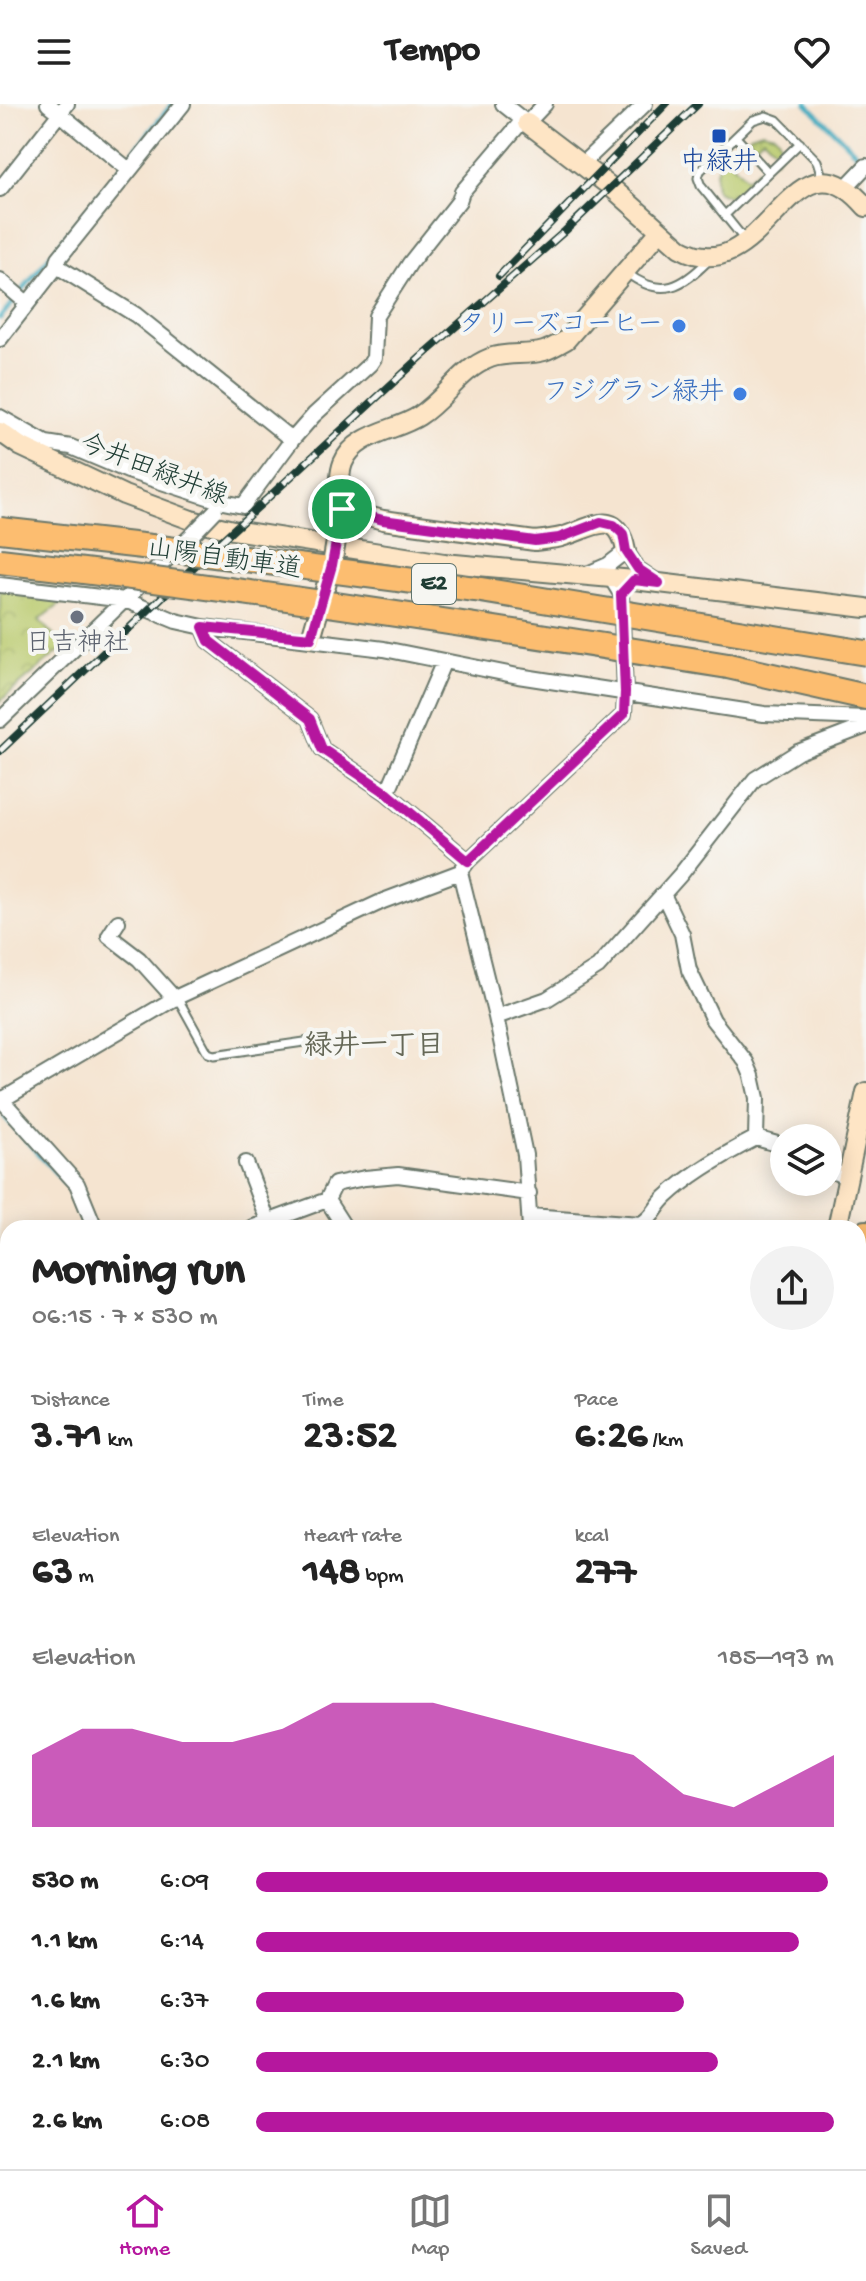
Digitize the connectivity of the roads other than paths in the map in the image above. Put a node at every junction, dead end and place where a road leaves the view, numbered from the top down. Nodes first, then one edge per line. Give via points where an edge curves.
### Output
1 (183, 104) edge
2 (503, 104) edge
3 (545, 104) edge
4 (645, 104) edge
5 (58, 107) edge
6 (525, 121) junction
7 (736, 137) junction
8 (800, 143) junction
9 (581, 165) junction
10 (866, 166) edge
11 (129, 170) junction
12 (769, 173) junction
13 (824, 182) junction
14 (846, 187) junction
15 (0, 189) edge
16 (866, 207) edge
17 (725, 215) junction
18 (660, 231) junction
19 (746, 241) junction
20 (711, 258) junction
21 (57, 266) junction
22 (625, 271) junction
23 (0, 280) edge
24 (27, 303) junction
25 (0, 339) edge
26 (0, 417) edge
27 (0, 432) edge
28 (292, 440) junction
29 (219, 507) junction
30 (340, 516) junction
31 (0, 530) edge
32 (626, 551) junction
33 (0, 561) edge
34 (585, 575) junction
35 (659, 583) junction
36 (622, 584) junction
37 (0, 585) edge
38 (125, 600) junction
39 (866, 608) edge
40 (203, 627) junction
41 (311, 638) junction
42 (866, 653) edge
43 (444, 661) junction
44 (728, 666) junction
45 (866, 688) edge
46 (625, 692) junction
47 (866, 697) edge
48 (866, 718) edge
49 (0, 720) edge
50 (866, 726) edge
51 (387, 793) junction
52 (464, 867) junction
53 (663, 894) junction
54 (118, 922) dead end
55 (176, 998) junction
56 (496, 1017) junction
57 (318, 1040) dead end
58 (866, 1092) edge
59 (1, 1099) edge
60 (756, 1138) junction
61 (770, 1142) edge
62 (246, 1163) dead end
63 (842, 1175) edge
64 (848, 1178) junction
65 (529, 1193) junction
66 (327, 1200) junction
67 (92, 1220) edge
68 (268, 1220) edge
69 (271, 1220) edge
70 (340, 1220) edge
71 (530, 1220) edge
72 (648, 1220) edge
73 (839, 1220) edge
74 (866, 1690) edge
75 (866, 1777) edge

1 - 11 street
2 - 6 street
3 - 6 street
4 - 9 street
5 - 11 street
5 - 15 street
6 - 9 street
6 - 28 street via 462,192 376,316 370,364
7 - 8 lane via 753,120 766,116
7 - 12 lane
7 - 17 lane via 699,174 701,186
8 - 12 lane
8 - 13 lane via 817,161
9 - 18 street
10 - 14 street
11 - 21 street
12 - 17 lane
13 - 14 street
13 - 19 street via 796,193
14 - 16 street
17 - 19 lane
18 - 20 street via 692,254
18 - 22 street
19 - 20 street
20 - 22 lane via 674,288 647,284
21 - 24 street
21 - 28 street via 136,315
22 - 30 street via 566,340 545,351 493,357 470,368 417,417 358,446 344,461
23 - 24 street
24 - 25 street
26 - 29 street via 46,443 71,447
27 - 34 street, 今井田緑井線 via 124,495 191,520 444,563
28 - 29 street via 243,506
29 - 38 street, bridge
30 - 32 street via 535,541 601,522 623,534
30 - 41 street, bridge
31 - 42 highway, 山陽自動車道 / E2, bridge via 475,589
32 - 34 street
32 - 35 street via 638,569
33 - 44 highway, 山陽自動車道 / E2, bridge via 472,624
34 - 36 street, 今井田緑井線
35 - 36 street, 今井田緑井線
35 - 39 street, 今井田緑井線
36 - 46 street
37 - 38 street
38 - 40 street
38 - 49 street
40 - 41 street
40 - 51 street via 209,641 310,719 322,749
41 - 43 street
43 - 46 street
43 - 51 street
44 - 45 highway, 山陽自動車道 / E2
44 - 47 highway
46 - 48 street via 764,714
46 - 52 street via 624,714
50 - 53 street via 798,752 755,779
51 - 52 street
52 - 55 street
52 - 56 street
53 - 56 street via 598,967 547,999
53 - 60 street via 713,1020 752,1076
54 - 55 street via 109,936
55 - 57 lane via 214,1055
55 - 59 street
56 - 65 street
58 - 64 street
59 - 67 street via 77,1184
60 - 61 street
60 - 72 street via 664,1198
62 - 68 street
63 - 64 street
64 - 73 street
65 - 66 street via 398,1175 335,1184
65 - 71 street
66 - 69 street
66 - 70 street
74 - 75 lane

